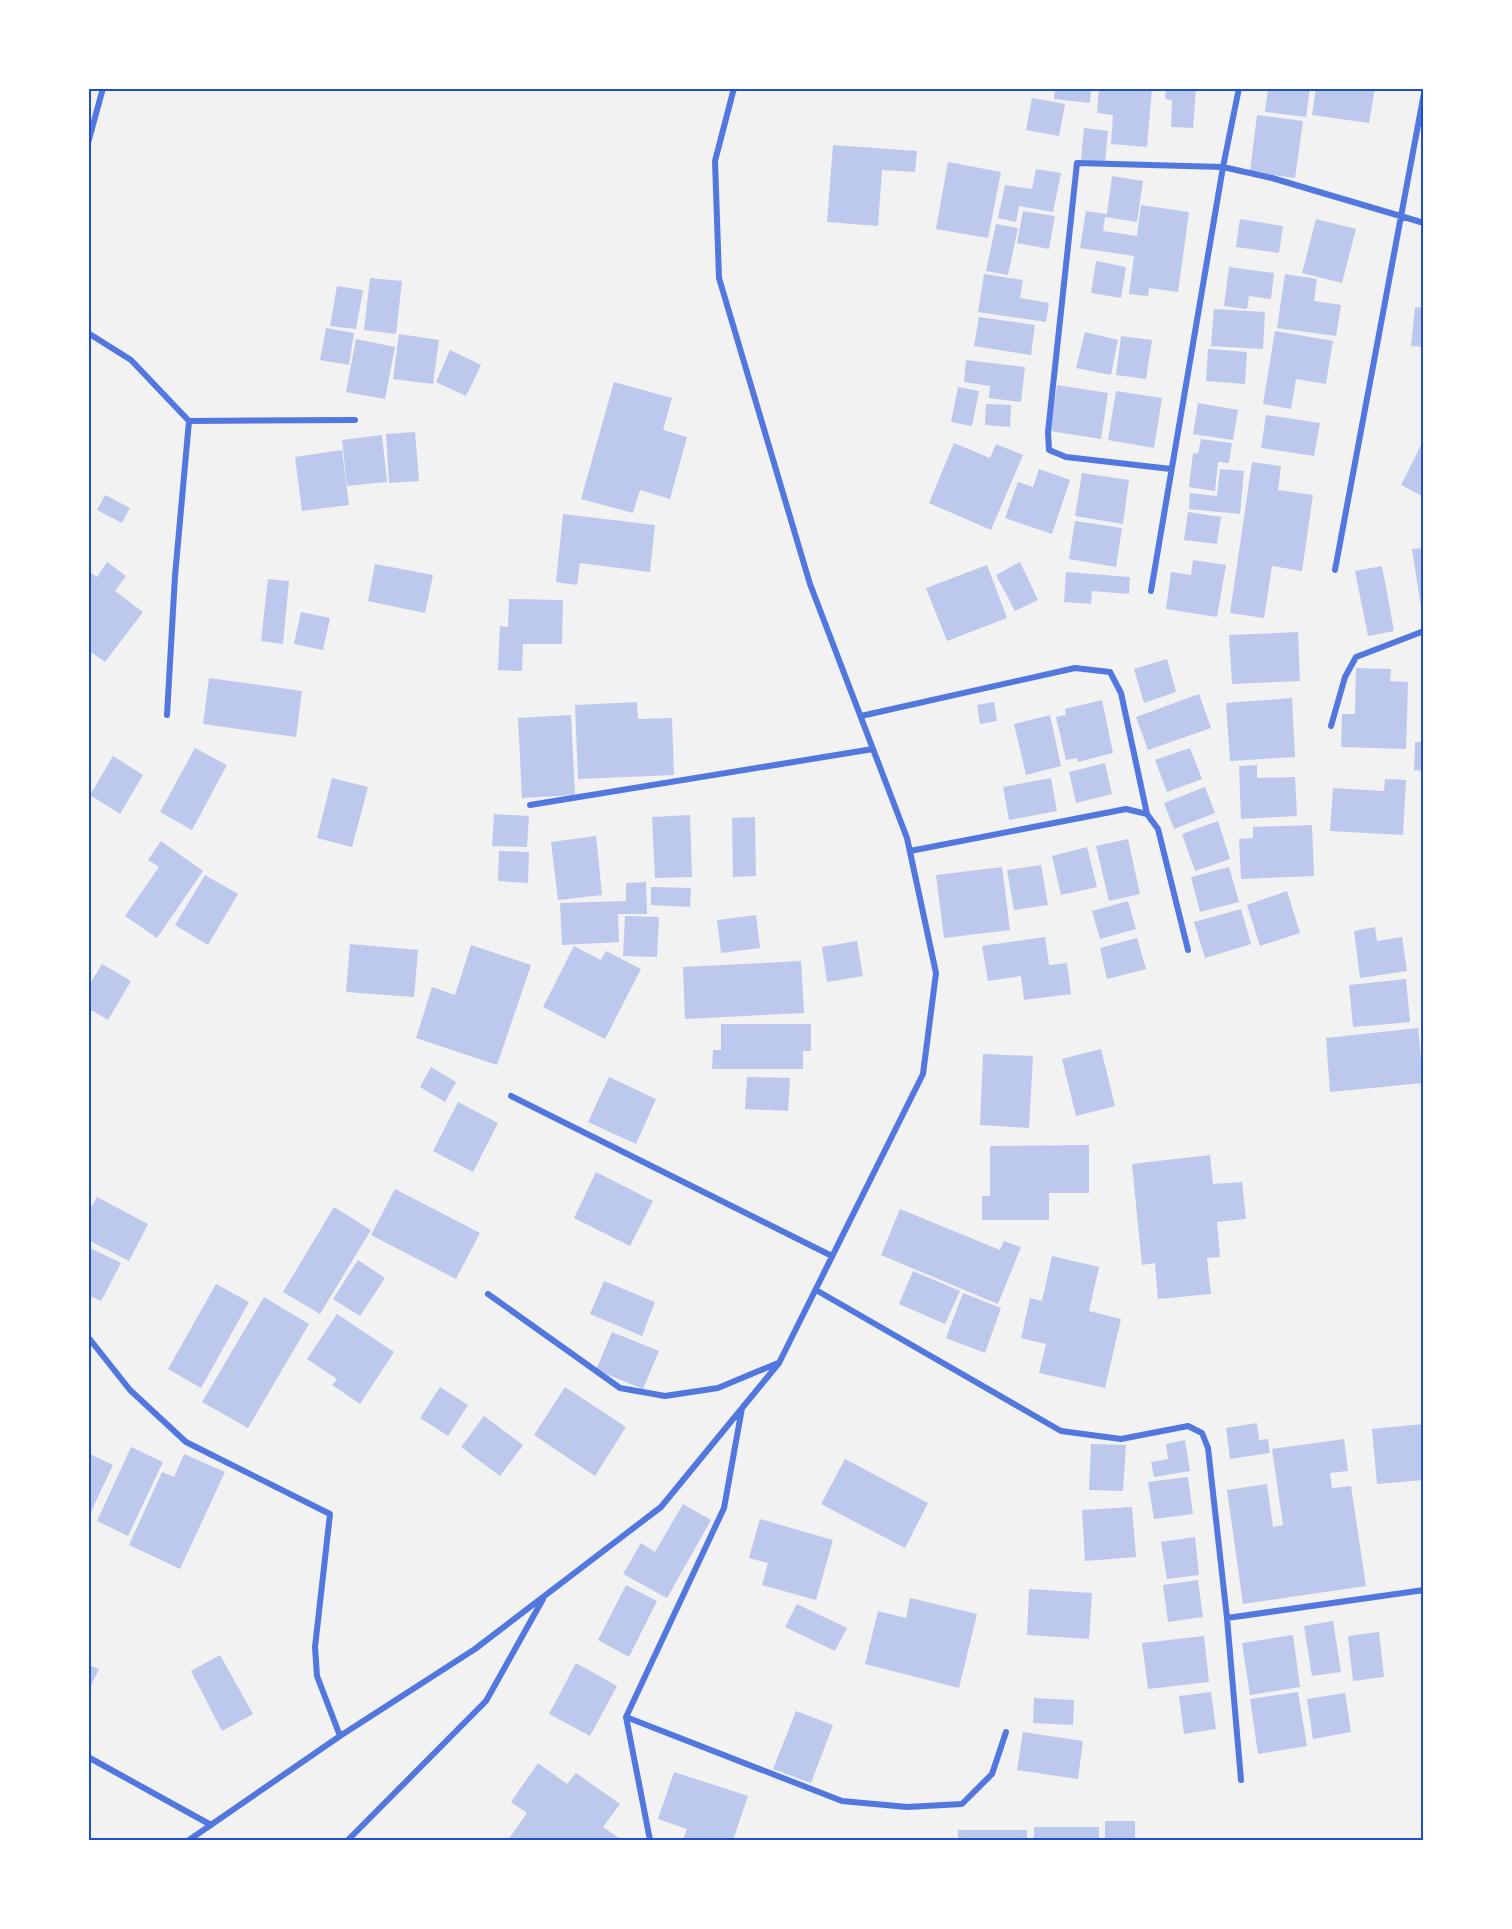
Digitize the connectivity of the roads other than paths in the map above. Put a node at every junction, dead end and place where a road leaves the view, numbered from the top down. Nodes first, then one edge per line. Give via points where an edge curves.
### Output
1 (103, 88) edge
2 (734, 88) edge
3 (1239, 88) edge
4 (1424, 93) edge
5 (88, 143) edge
6 (1223, 167) junction
7 (1402, 218) junction
8 (1424, 223) edge
9 (88, 333) edge
10 (355, 420) dead end
11 (189, 421) junction
12 (1171, 469) junction
13 (1335, 570) dead end
14 (1151, 591) dead end
15 (1424, 631) edge
16 (167, 716) dead end
17 (861, 716) junction
18 (1331, 726) dead end
19 (873, 749) junction
20 (530, 805) dead end
21 (1147, 814) junction
22 (910, 851) junction
23 (1188, 950) dead end
24 (511, 1096) dead end
25 (832, 1256) junction
26 (816, 1290) junction
27 (488, 1294) dead end
28 (88, 1337) edge
29 (779, 1363) junction
30 (742, 1408) junction
31 (1424, 1590) edge
32 (545, 1596) junction
33 (1227, 1618) junction
34 (626, 1717) junction
35 (1006, 1732) dead end
36 (340, 1736) junction
37 (88, 1758) edge
38 (1241, 1780) dead end
39 (211, 1826) junction
40 (189, 1840) edge
41 (348, 1840) edge
42 (650, 1840) edge

1 - 5 street
2 - 17 street via 715,161 719,278 810,584
3 - 6 street
4 - 7 street
6 - 7 street
6 - 12 street
6 - 12 street via 1077,163 1049,450 1066,457
7 - 8 street
7 - 13 street
9 - 11 street via 131,360
10 - 11 street
11 - 16 street
12 - 14 street
15 - 18 street via 1356,657 1345,677
17 - 19 street
17 - 21 street via 1075,668 1110,672 1121,693
19 - 20 street
19 - 22 street
21 - 22 street via 1126,809
21 - 23 street via 1158,829
22 - 25 street via 936,973 923,1074
24 - 25 street
25 - 26 street
26 - 29 street
26 - 33 street via 1061,1431 1121,1439 1188,1426 1202,1433 1208,1448
27 - 29 street via 620,1388 665,1396 718,1388
28 - 36 street via 130,1390 186,1442 330,1514 315,1647 317,1676
29 - 30 street
30 - 32 street via 661,1507
30 - 34 street via 724,1508
31 - 33 street
32 - 36 street via 475,1649
32 - 41 street via 486,1701
33 - 38 street
34 - 35 street via 842,1801 907,1807 962,1804 992,1774
34 - 42 street
36 - 39 street
37 - 39 street
39 - 40 street

